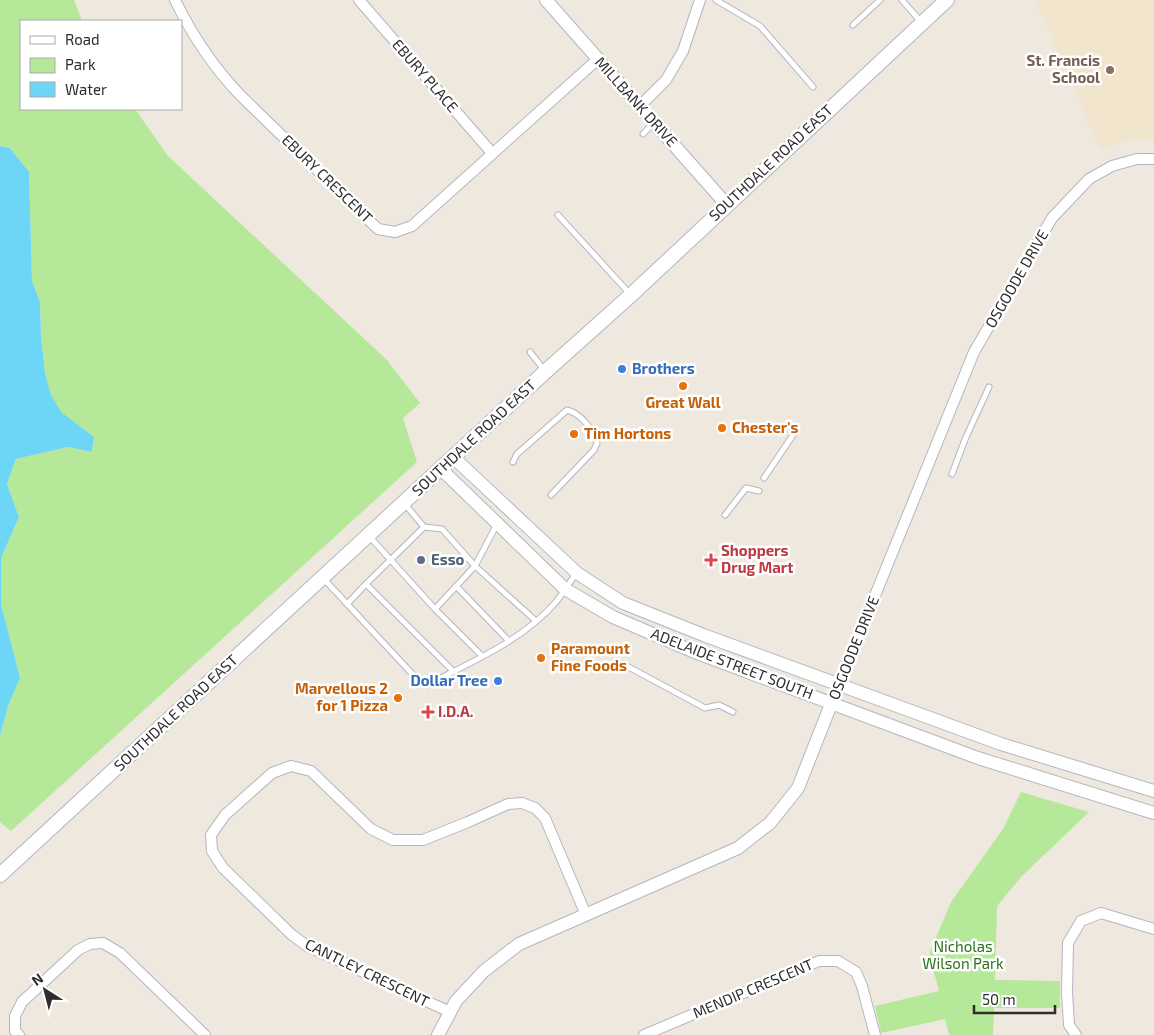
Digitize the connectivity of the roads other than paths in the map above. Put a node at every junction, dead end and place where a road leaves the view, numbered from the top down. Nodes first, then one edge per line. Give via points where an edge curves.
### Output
1 (175, 0) edge
2 (359, 0) edge
3 (546, 0) edge
4 (700, 0) edge
5 (716, 0) edge
6 (880, 0) edge
7 (902, 0) edge
8 (947, 0) edge
9 (922, 23) junction
10 (853, 25) dead end
11 (598, 58) junction
12 (813, 87) dead end
13 (640, 106) junction
14 (654, 122) junction
15 (643, 134) dead end
16 (492, 153) junction
17 (1154, 159) edge
18 (726, 204) junction
19 (558, 215) dead end
20 (630, 295) junction
21 (530, 352) dead end
22 (545, 372) junction
23 (989, 387) dead end
24 (793, 435) dead end
25 (453, 457) junction
26 (513, 462) dead end
27 (441, 469) junction
28 (952, 474) dead end
29 (764, 478) dead end
30 (759, 491) dead end
31 (551, 495) dead end
32 (404, 502) junction
33 (724, 515) dead end
34 (497, 524) junction
35 (424, 527) junction
36 (368, 535) junction
37 (391, 560) junction
38 (475, 566) junction
39 (576, 573) junction
40 (322, 578) junction
41 (366, 584) junction
42 (456, 586) junction
43 (565, 589) junction
44 (346, 604) junction
45 (435, 609) junction
46 (536, 621) junction
47 (509, 641) junction
48 (482, 656) junction
49 (623, 664) dead end
50 (453, 671) junction
51 (840, 684) junction
52 (832, 703) junction
53 (733, 712) dead end
54 (1154, 791) edge
55 (1154, 813) edge
56 (0, 875) edge
57 (586, 915) junction
58 (1154, 929) edge
59 (450, 1012) junction
60 (19, 1035) edge
61 (205, 1035) edge
62 (438, 1035) edge
63 (644, 1035) edge
64 (875, 1035) edge
65 (1076, 1035) edge

1 - 16 street, EBURY CRESCENT via 227,81 378,229 395,232 412,226
2 - 16 street, EBURY PLACE
3 - 11 street, MILLBANK DRIVE
4 - 13 street via 683,51 666,80
5 - 12 lane via 760,26
6 - 10 lane
7 - 9 lane
8 - 9 main road, SOUTHDALE ROAD EAST
9 - 18 main road, SOUTHDALE ROAD EAST
11 - 13 street, MILLBANK DRIVE
11 - 16 street, EBURY CRESCENT
13 - 14 street, MILLBANK DRIVE
14 - 15 lane
14 - 18 street, MILLBANK DRIVE
17 - 51 street, OSGOODE DRIVE via 1137,159 1112,166 1089,178 1052,218 974,352
18 - 20 main road, SOUTHDALE ROAD EAST
19 - 20 lane
20 - 22 main road, SOUTHDALE ROAD EAST
21 - 22 lane
22 - 25 main road, SOUTHDALE ROAD EAST
23 - 28 lane
24 - 29 lane
25 - 27 main road, SOUTHDALE ROAD EAST
25 - 39 street, ADELAIDE STREET SOUTH
26 - 31 lane via 517,454 567,410 577,415 592,430 597,443
27 - 32 main road, SOUTHDALE ROAD EAST
27 - 34 street, ADELAIDE STREET SOUTH
30 - 33 lane via 746,488
32 - 35 lane
32 - 36 main road, SOUTHDALE ROAD EAST
34 - 38 lane
34 - 43 street, ADELAIDE STREET SOUTH
35 - 37 lane
35 - 38 lane via 442,529
36 - 37 lane
36 - 40 main road, SOUTHDALE ROAD EAST
37 - 41 lane
37 - 45 lane
38 - 42 lane
38 - 46 lane
39 - 43 lane
39 - 51 street, ADELAIDE STREET SOUTH via 623,603
40 - 44 lane
40 - 56 main road, SOUTHDALE ROAD EAST
41 - 44 lane
41 - 50 lane
42 - 45 lane
42 - 47 lane
43 - 46 lane
43 - 52 street, ADELAIDE STREET SOUTH via 613,617
44 - 50 lane via 427,685
45 - 48 lane
46 - 47 lane
47 - 48 lane
48 - 50 lane
49 - 53 lane via 705,708 720,704
51 - 52 street, OSGOODE DRIVE
51 - 54 street, ADELAIDE STREET SOUTH via 1001,744
52 - 55 street, ADELAIDE STREET SOUTH via 978,758
52 - 57 street, OSGOODE DRIVE via 798,788 770,823 738,848
57 - 59 street, OSGOODE DRIVE via 519,944 484,971
57 - 59 street, CANTLEY CRESCENT via 545,818 536,808 522,803 508,804 423,840 393,840 371,829 311,771 291,766 272,774 225,815 211,835 212,851 223,868 291,934 307,946
58 - 65 street via 1101,914 1082,921 1068,943 1069,1025
59 - 62 street, OSGOODE DRIVE
60 - 61 street via 15,1031 16,1016 22,1002 78,950 90,944 103,943 120,953
63 - 64 street, MENDIP CRESCENT via 819,961 838,961 856,972

